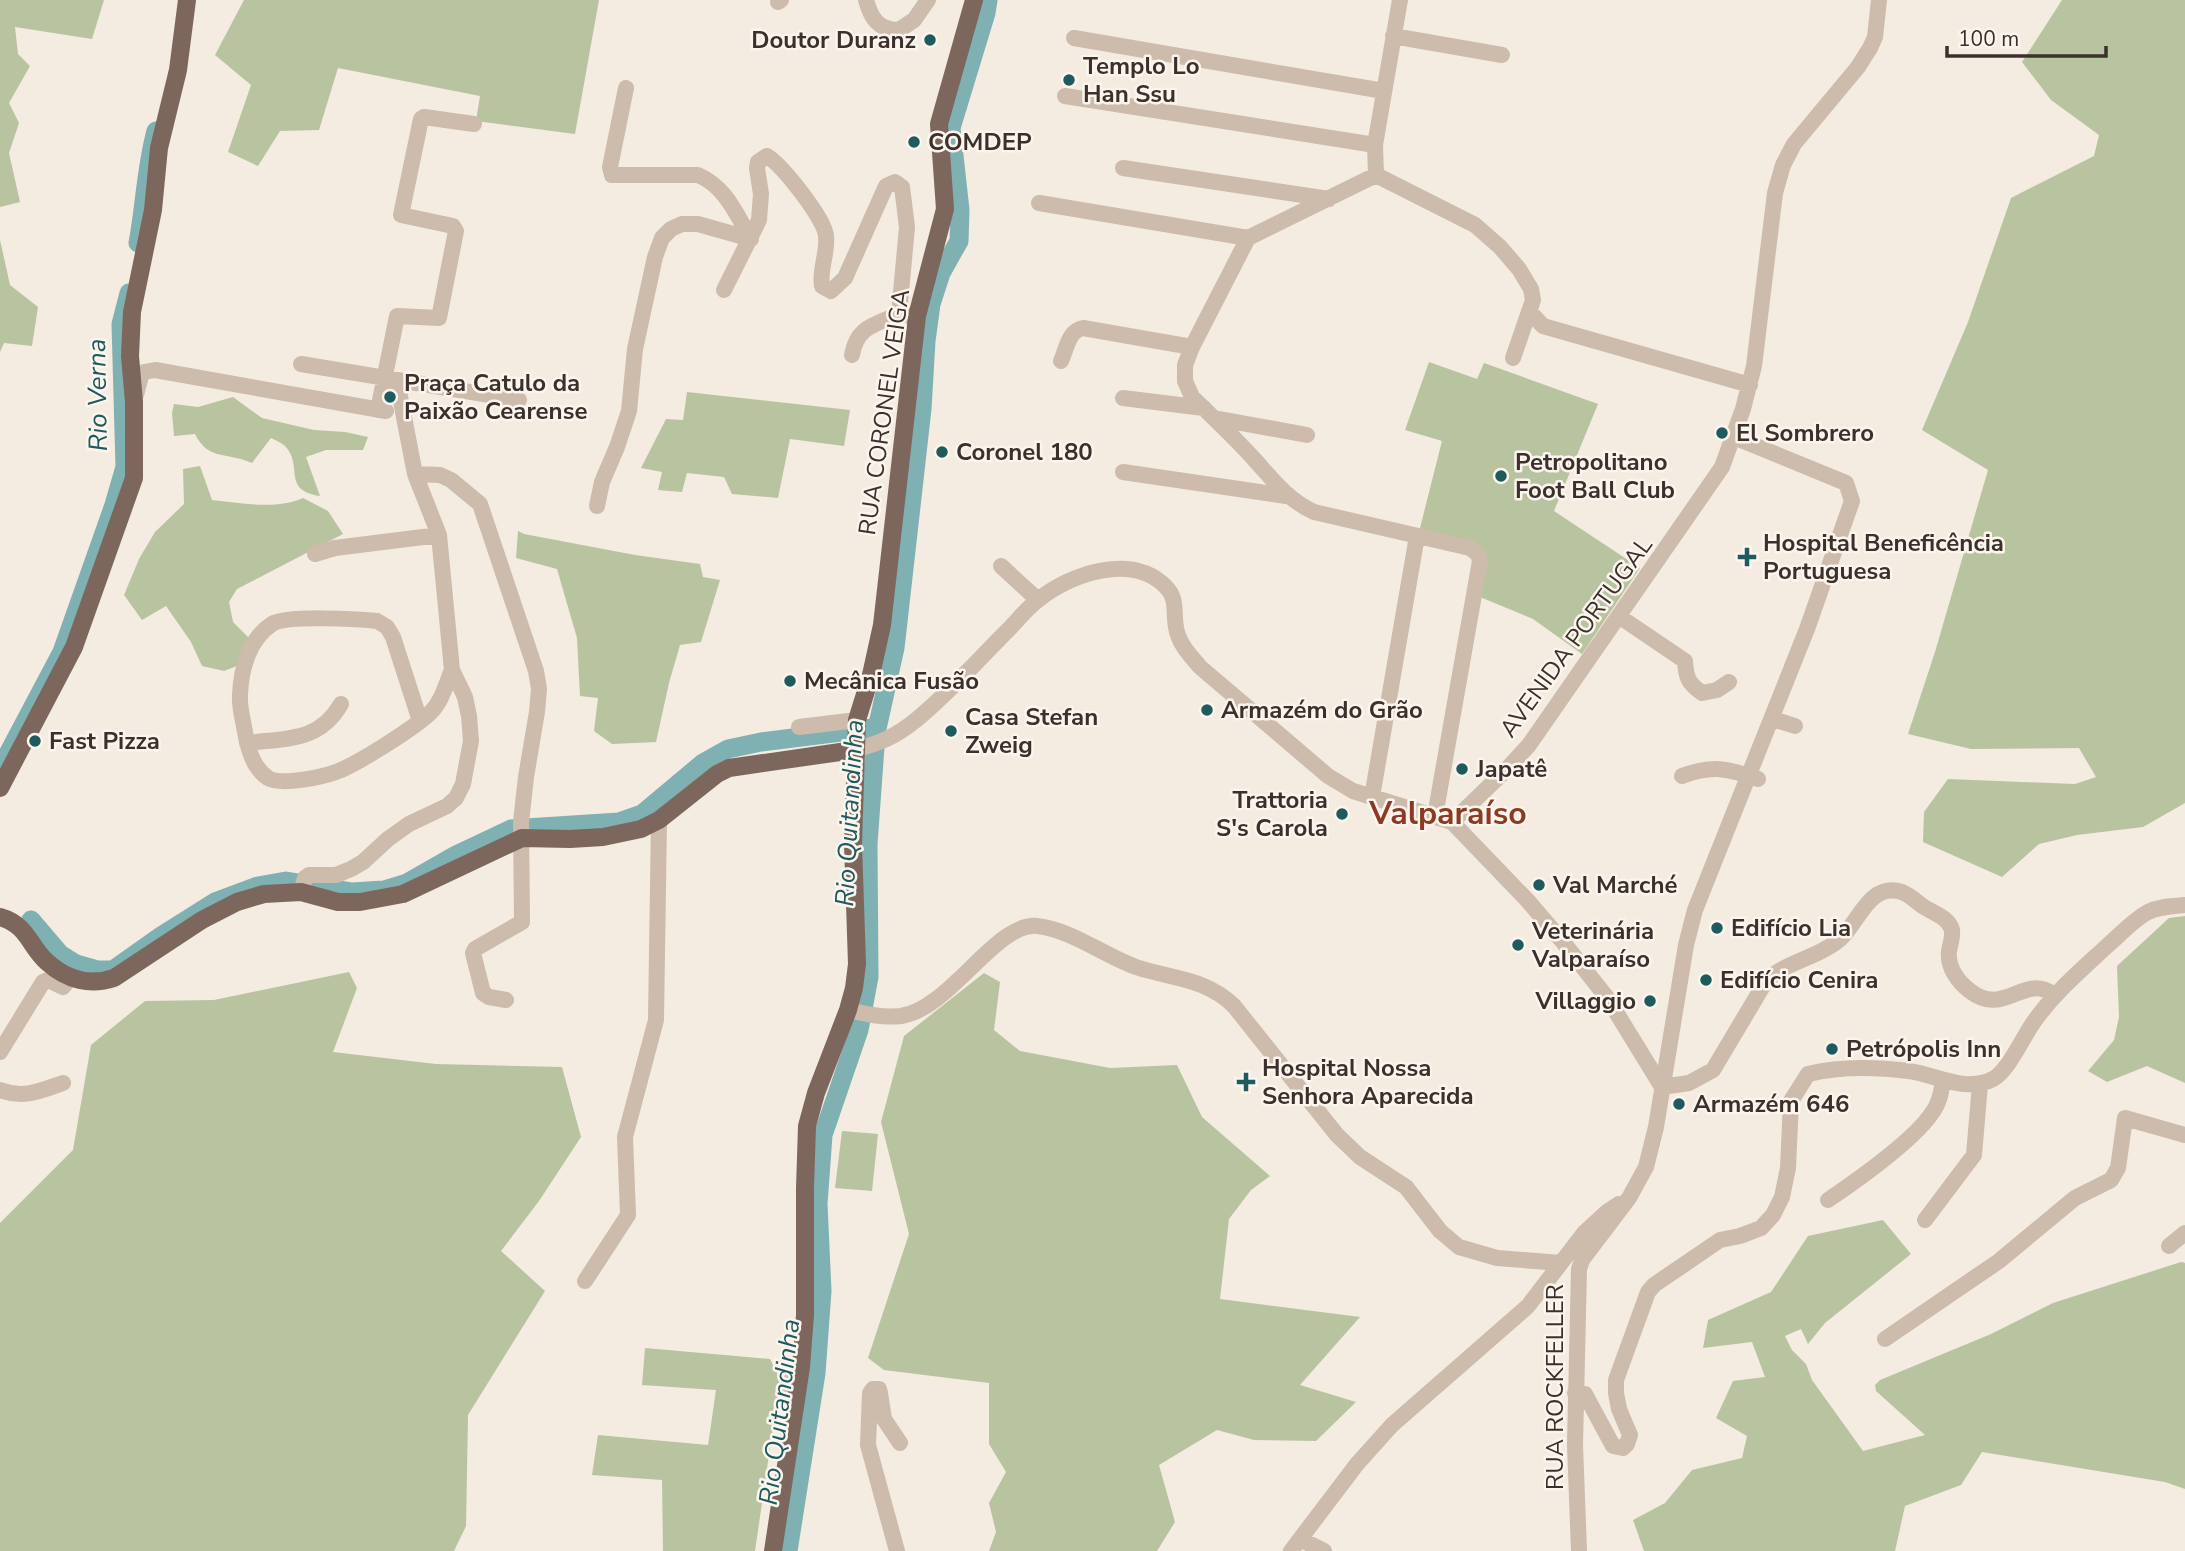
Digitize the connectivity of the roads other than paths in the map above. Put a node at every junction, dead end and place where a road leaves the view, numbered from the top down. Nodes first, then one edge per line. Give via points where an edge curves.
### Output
1 (187, 0) edge
2 (866, 0) edge
3 (928, 0) edge
4 (974, 0) edge
5 (1399, 0) edge
6 (1879, 0) edge
7 (1393, 36) junction
8 (1074, 38) dead end
9 (1502, 55) dead end
10 (626, 88) dead end
11 (1384, 91) junction
12 (1065, 96) dead end
13 (474, 124) dead end
14 (1375, 145) junction
15 (1123, 168) dead end
16 (1376, 175) junction
17 (1329, 199) junction
18 (1040, 203) dead end
19 (1248, 238) junction
20 (751, 239) junction
21 (724, 290) dead end
22 (1529, 312) junction
23 (908, 315) junction
24 (1192, 346) junction
25 (852, 355) dead end
26 (1513, 358) dead end
27 (1061, 361) dead end
28 (301, 364) dead end
29 (390, 380) junction
30 (1750, 385) junction
31 (1124, 398) dead end
32 (519, 400) dead end
33 (134, 402) junction
34 (378, 410) junction
35 (1209, 413) junction
36 (402, 414) junction
37 (1307, 435) dead end
38 (1734, 437) junction
39 (1123, 472) dead end
40 (415, 474) junction
41 (1286, 496) junction
42 (597, 506) dead end
43 (439, 536) junction
44 (1417, 536) junction
45 (315, 554) dead end
46 (1001, 566) dead end
47 (1038, 600) junction
48 (1620, 617) junction
49 (452, 670) junction
50 (1729, 682) dead end
51 (341, 704) dead end
52 (1773, 719) junction
53 (857, 720) junction
54 (420, 721) junction
55 (1795, 726) dead end
56 (799, 727) dead end
57 (247, 743) junction
58 (854, 750) junction
59 (1682, 776) dead end
60 (1754, 778) junction
61 (0, 788) edge
62 (1372, 797) junction
63 (1435, 816) junction
64 (659, 820) junction
65 (1452, 822) junction
66 (521, 830) junction
67 (303, 885) junction
68 (2185, 905) edge
69 (0, 917) edge
70 (70, 978) junction
71 (2054, 995) junction
72 (506, 1000) dead end
73 (848, 1010) junction
74 (0, 1052) edge
75 (1943, 1080) junction
76 (63, 1083) dead end
77 (1980, 1084) junction
78 (1662, 1087) junction
79 (0, 1090) edge
80 (2185, 1135) edge
81 (1629, 1198) junction
82 (1828, 1200) dead end
83 (1925, 1220) dead end
84 (2185, 1233) edge
85 (2169, 1246) dead end
86 (1561, 1263) junction
87 (584, 1281) dead end
88 (1885, 1339) dead end
89 (801, 1367) junction
90 (1575, 1393) junction
91 (781, 1395) dead end
92 (900, 1443) dead end
93 (1295, 1545) edge
94 (773, 1551) edge
95 (897, 1551) edge
96 (1324, 1551) edge
97 (1579, 1551) edge

1 - 33 main road via 132,312
2 - 3 street via 874,21 899,30 914,20
4 - 23 main road, RUA CORONEL VEIGA via 939,124 945,209
5 - 7 street
6 - 30 street, AVENIDA PORTUGAL via 1870,48 1783,164 1775,193
7 - 9 street
7 - 11 street
8 - 11 street
10 - 20 street via 612,175 698,175 710,180
11 - 14 street
12 - 14 street
13 - 29 street via 421,119 401,215 453,226 456,231 440,315 436,319 397,316
14 - 16 street
15 - 17 street
16 - 17 street
16 - 22 street via 1486,233 1531,289
17 - 19 street
18 - 19 street
19 - 24 street
20 - 21 street
20 - 23 street via 759,220 758,162 766,156 777,164 826,231 821,279 822,286 831,291 845,278 886,186 899,184 907,227
20 - 42 street via 698,224 682,224 663,238 635,349 629,411
22 - 26 street
22 - 30 street via 1543,326
23 - 25 street via 861,332
23 - 53 main road, RUA CORONEL VEIGA via 882,625
24 - 27 street via 1083,328 1071,335
24 - 35 street via 1185,381 1192,397
28 - 29 street
29 - 32 street
29 - 34 street
29 - 36 street
30 - 38 street, AVENIDA PORTUGAL
31 - 35 street
33 - 34 street via 141,376 155,370
33 - 61 main road via 134,478 74,647
34 - 36 street
35 - 37 street
35 - 41 street
36 - 40 street
38 - 48 street, AVENIDA PORTUGAL via 1722,467
38 - 52 street, RUA ROCKFELLER via 1846,482 1852,500
39 - 41 street
40 - 43 street
40 - 66 street via 440,475 480,503 536,671 537,712
41 - 44 street via 1314,512
43 - 45 street
43 - 49 street
44 - 62 street
44 - 63 street via 1470,548 1480,561
46 - 47 street
47 - 58 street via 905,729 884,742
47 - 62 street via 1093,572 1121,569 1155,578 1175,600 1176,628 1184,648 1200,667 1328,776
48 - 50 street via 1685,661 1684,675 1702,693
48 - 65 street, AVENIDA PORTUGAL via 1529,745
49 - 54 street via 438,704
49 - 67 street via 465,697 470,729 463,784 456,797 409,824 351,869 309,876
51 - 57 street via 318,731
52 - 55 street
52 - 60 street, RUA ROCKFELLER
53 - 56 street
53 - 58 main road, RUA CORONEL VEIGA
54 - 57 street via 335,772 289,782 272,781 261,773
54 - 57 street via 387,627 370,621 290,619 274,622 250,650 240,697
58 - 64 main road via 729,768
58 - 73 main road, RUA CORONEL VEIGA via 857,964
59 - 60 street via 1708,768
60 - 78 street, RUA ROCKFELLER via 1703,886 1690,929
62 - 63 street
63 - 65 street
64 - 66 main road via 603,837 570,839
64 - 87 street via 656,1020 625,1137 628,1215
65 - 78 street via 1528,901 1586,971
66 - 67 main road via 403,894 338,902
66 - 72 street via 523,922 473,953 483,993
67 - 70 main road via 237,902 114,978 99,983
68 - 71 street via 2147,913
69 - 70 main road via 23,929 46,962
70 - 74 street via 63,987 43,982
71 - 77 street via 2003,1073
71 - 78 street via 2036,987 1999,1001 1985,1000 1950,968 1952,930 1946,920 1903,892 1877,894 1837,942 1778,970 1766,981 1713,1070 1689,1083
73 - 86 street via 872,1016 902,1016 918,1010 1008,935 1026,927 1059,930 1104,954 1220,992 1337,1135 1360,1157 1406,1187 1440,1231 1459,1247 1497,1258
73 - 89 main road, RUA CORONEL VEIGA via 807,1126
75 - 77 street
75 - 82 street via 1931,1115 1892,1153
75 - 90 street via 1910,1072 1841,1068 1808,1074 1791,1101 1788,1168 1773,1215 1761,1228 1710,1246 1648,1292 1616,1380 1619,1409 1630,1435 1623,1448 1613,1446 1585,1394
76 - 79 street via 29,1095
77 - 83 street via 1975,1156
78 - 81 street, RUA ROCKFELLER via 1653,1146
80 - 88 street via 2126,1118 2118,1168 2111,1180 2075,1198 1999,1261
81 - 86 street via 1595,1222
81 - 90 street, RUA ROCKFELLER via 1579,1269
84 - 85 street
86 - 93 street via 1528,1306 1392,1425
89 - 91 street
89 - 94 main road, RUA CORONEL VEIGA
90 - 97 street, RUA ROCKFELLER
92 - 95 street via 884,1419 879,1390 873,1389 868,1445
93 - 96 street

